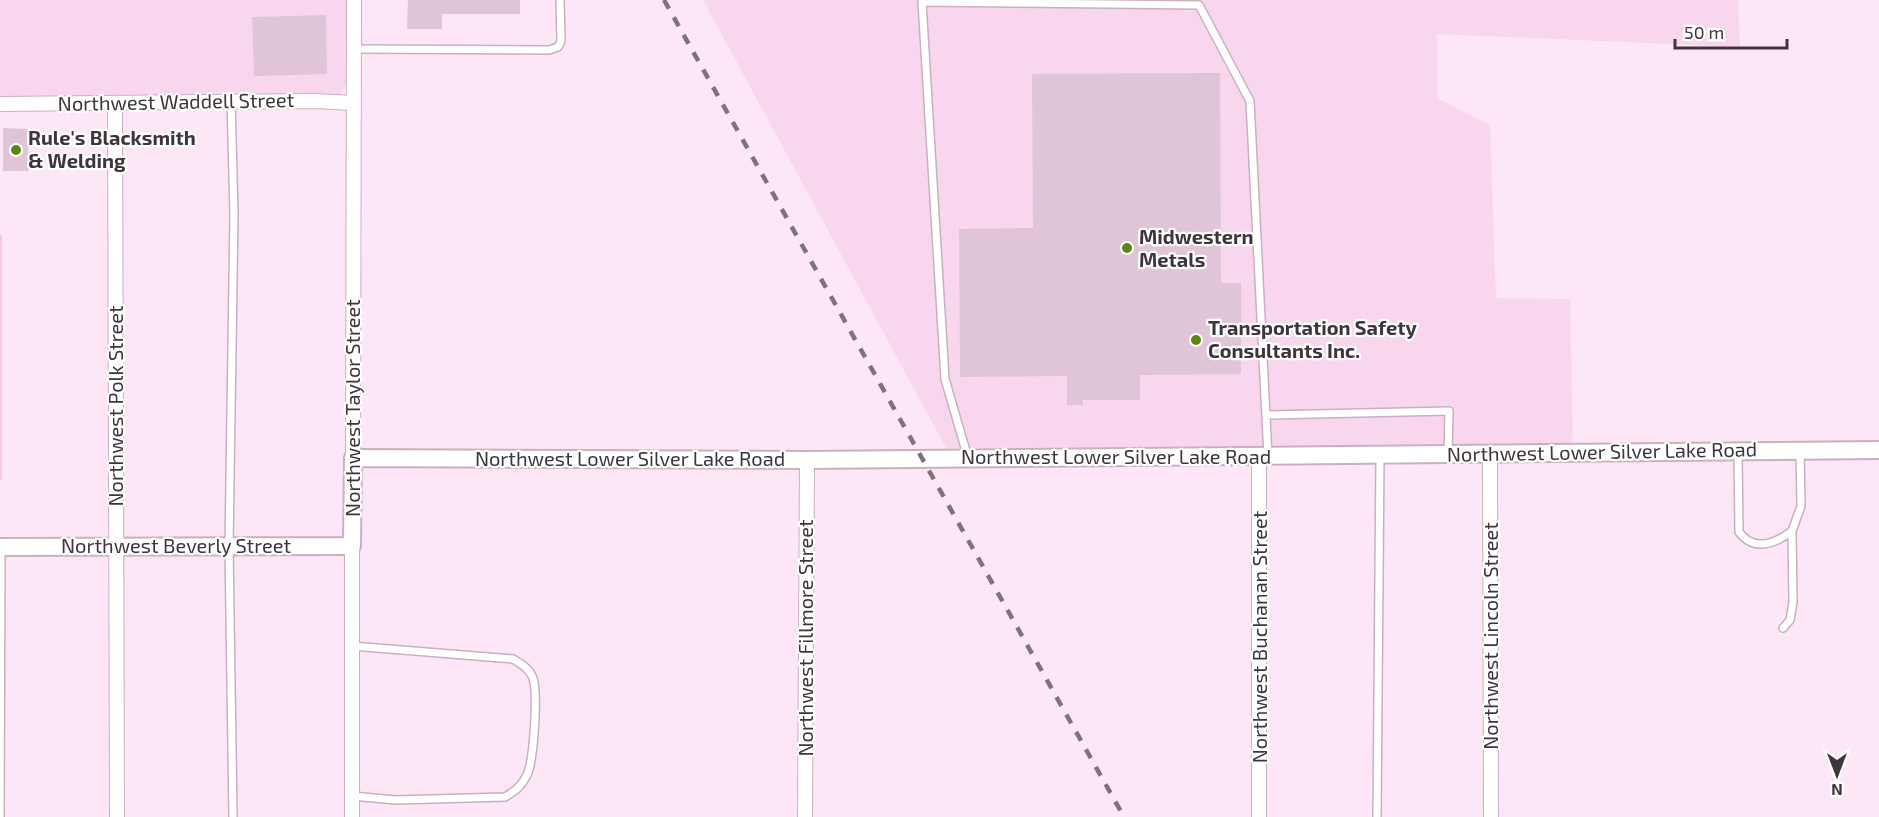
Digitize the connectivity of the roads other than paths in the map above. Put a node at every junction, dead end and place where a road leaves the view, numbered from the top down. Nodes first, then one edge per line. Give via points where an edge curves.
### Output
1 (354, 0) edge
2 (560, 0) edge
3 (353, 49) junction
4 (231, 101) junction
5 (115, 103) junction
6 (353, 103) junction
7 (0, 104) edge
8 (1266, 415) junction
9 (1800, 450) junction
10 (1879, 450) edge
11 (1738, 451) junction
12 (1490, 454) junction
13 (1448, 455) junction
14 (1380, 456) junction
15 (1264, 457) junction
16 (353, 458) junction
17 (968, 458) junction
18 (807, 460) junction
19 (1792, 531) junction
20 (117, 546) junction
21 (229, 546) junction
22 (352, 546) junction
23 (0, 547) edge
24 (1783, 628) dead end
25 (352, 646) junction
26 (352, 796) junction
27 (0, 817) edge
28 (117, 817) edge
29 (233, 817) edge
30 (352, 817) edge
31 (805, 817) edge
32 (1259, 817) edge
33 (1377, 817) edge
34 (1491, 817) edge

1 - 3 street, Northwest Taylor Street
2 - 3 lane via 561,41 549,50
3 - 6 street, Northwest Taylor Street
4 - 5 street, Northwest Waddell Street
4 - 6 street, Northwest Waddell Street
4 - 21 lane via 234,214
5 - 7 street, Northwest Waddell Street
5 - 20 street, Northwest Polk Street
6 - 16 street, Northwest Taylor Street
8 - 13 lane via 1449,411
8 - 15 lane
8 - 17 lane via 1250,101 1199,5 922,2 945,378
9 - 10 street, Northwest Lower Silver Lake Road
9 - 11 street, Northwest Lower Silver Lake Road
9 - 19 lane via 1801,506
11 - 12 street, Northwest Lower Silver Lake Road
11 - 19 lane via 1739,532 1744,539 1762,546 1780,541
12 - 13 street, Northwest Lower Silver Lake Road
12 - 34 street, Northwest Lincoln Street
13 - 14 street, Northwest Lower Silver Lake Road
14 - 15 street, Northwest Lower Silver Lake Road
14 - 33 lane
15 - 17 street, Northwest Lower Silver Lake Road
15 - 32 street, Northwest Buchanan Street
16 - 18 street, Northwest Lower Silver Lake Road
16 - 22 street, Northwest Taylor Street
17 - 18 street, Northwest Lower Silver Lake Road
18 - 31 street, Northwest Fillmore Street
19 - 24 lane via 1793,602 1790,620
20 - 21 street, Northwest Beverly Street
20 - 23 street, Northwest Beverly Street
20 - 28 street, Northwest Polk Street
21 - 22 street, Northwest Beverly Street
21 - 29 lane
22 - 25 street, Northwest Taylor Street
23 - 27 lane
25 - 26 street, Northwest Taylor Street
25 - 26 lane via 513,659 526,667 533,679 534,705 528,774 519,789 505,797 396,800
26 - 30 street, Northwest Taylor Street

